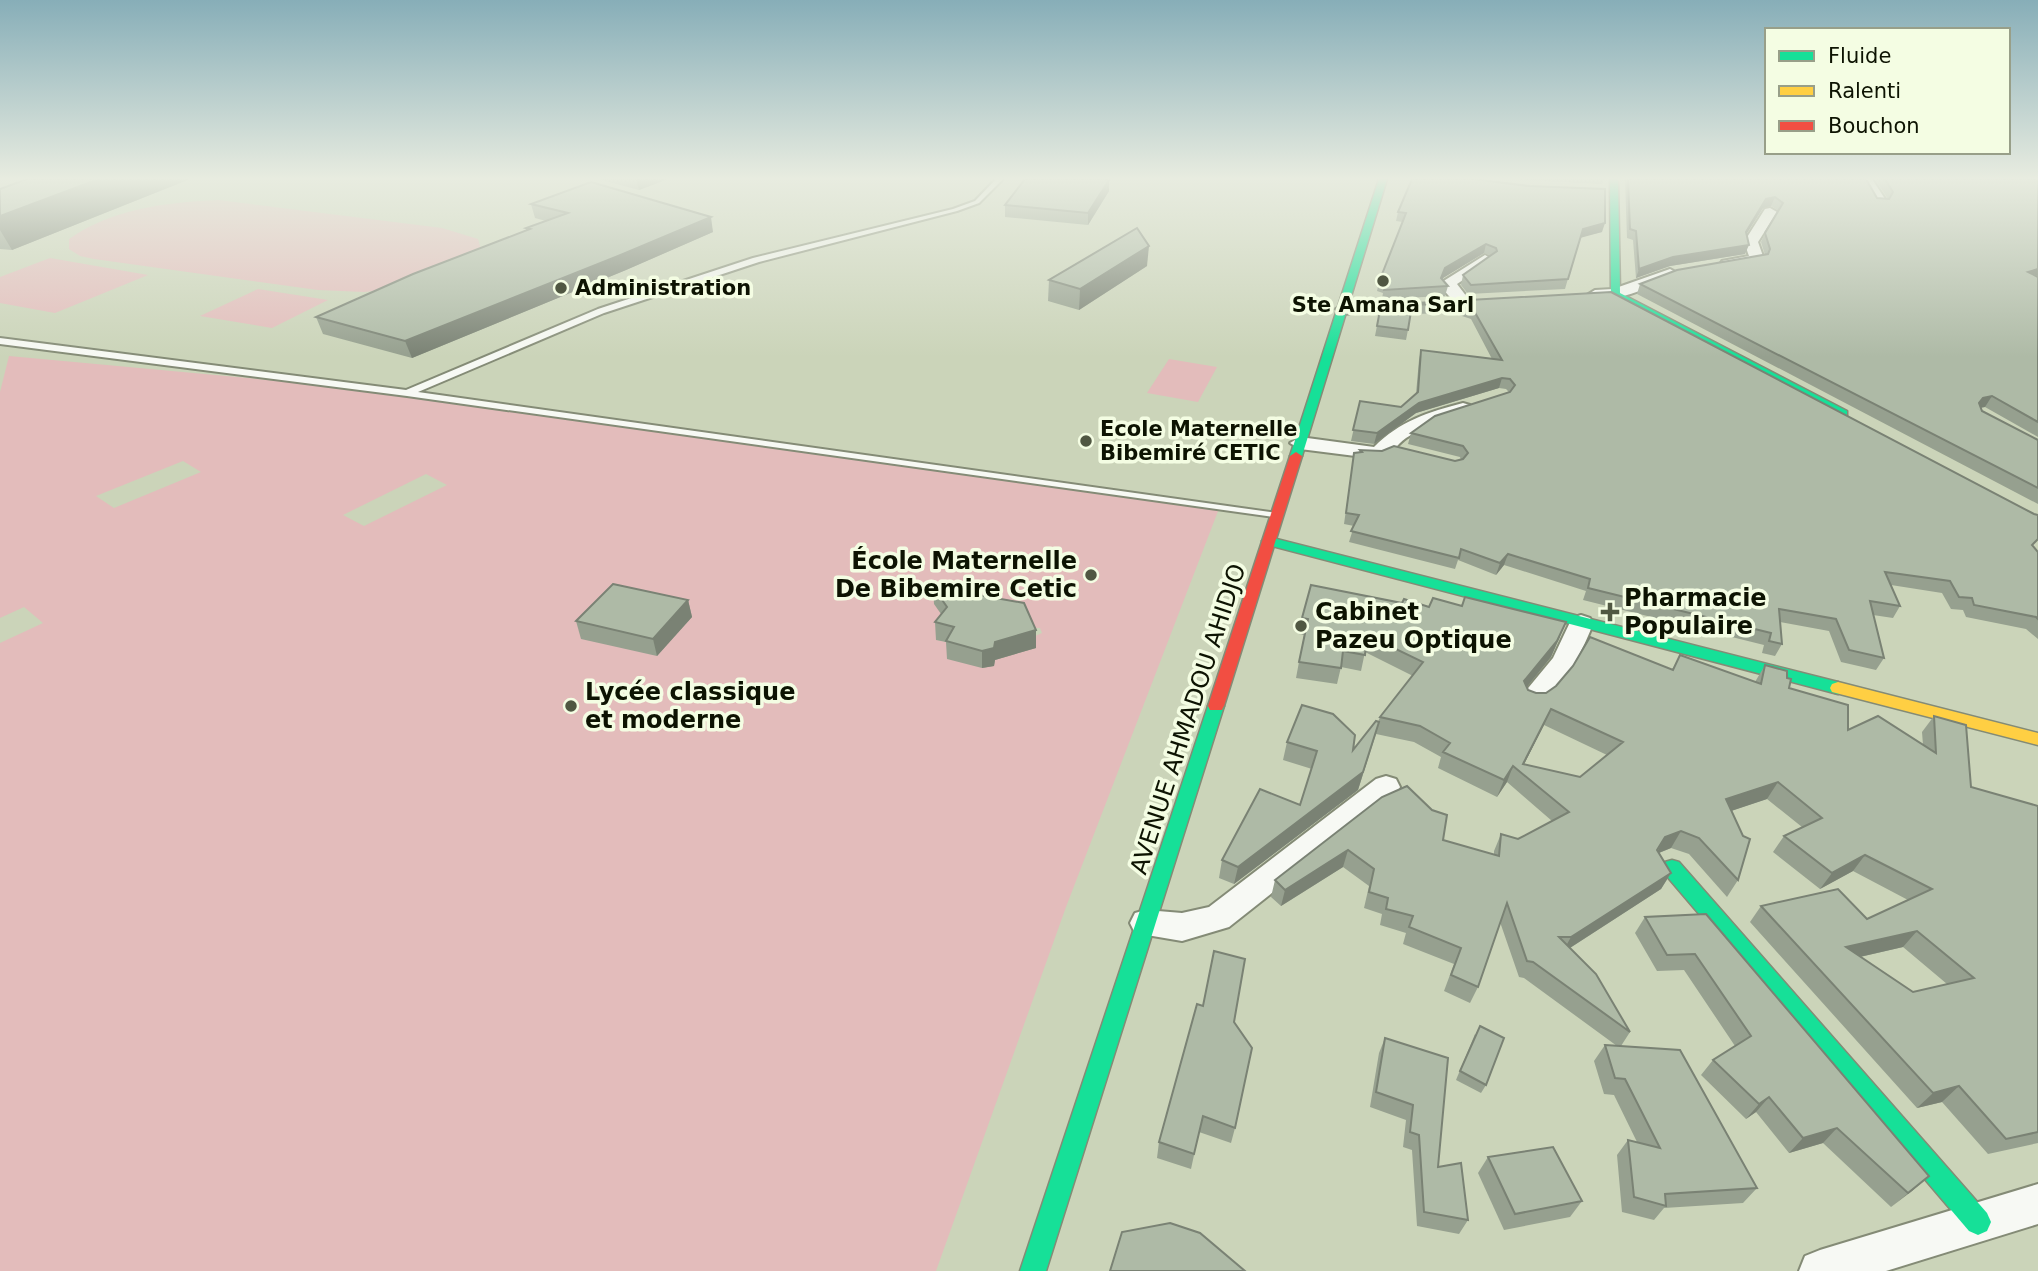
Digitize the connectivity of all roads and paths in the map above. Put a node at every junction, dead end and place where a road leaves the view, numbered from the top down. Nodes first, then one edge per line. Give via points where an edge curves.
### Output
1 (842, 238) edge
2 (1365, 238) edge
3 (1612, 238) edge
4 (1753, 238) edge
5 (1485, 259) edge
6 (1710, 267) edge
7 (1683, 271) edge
8 (1615, 294) junction
9 (1573, 296) edge
10 (1344, 309) junction
11 (0, 341) edge
12 (407, 393) junction
13 (1478, 405) edge
14 (1857, 421) edge
15 (1300, 443) junction
16 (1388, 447) junction
17 (1412, 453) edge
18 (1277, 516) junction
19 (1269, 541) junction
20 (1581, 623) junction
21 (1533, 699) edge
22 (2038, 739) edge
23 (1385, 787) dead end
24 (1672, 868) edge
25 (1146, 923) junction
26 (2038, 1203) edge
27 (1978, 1222) junction
28 (1033, 1271) edge
29 (1820, 1271) edge

1 - 12 lane via 756,260 601,311
2 - 10 main road, AVENUE AHMADOU AHIDJO
3 - 8 main road
4 - 6 street via 1756,258
5 - 10 street via 1450,282 1449,287 1469,301
7 - 8 street
8 - 9 street
8 - 14 main road
10 - 15 main road, AVENUE AHMADOU AHIDJO
11 - 12 lane
12 - 18 lane
13 - 16 street via 1425,419 1396,436
15 - 16 street via 1363,453 1379,453
15 - 18 main road, AVENUE AHMADOU AHIDJO
16 - 17 street
18 - 19 main road, AVENUE AHMADOU AHIDJO
19 - 20 main road
19 - 25 main road, AVENUE AHMADOU AHIDJO
20 - 21 street via 1559,668
20 - 22 main road
23 - 25 street via 1218,918 1182,927
24 - 27 main road
25 - 28 main road, AVENUE AHMADOU AHIDJO
26 - 27 street
27 - 29 street

